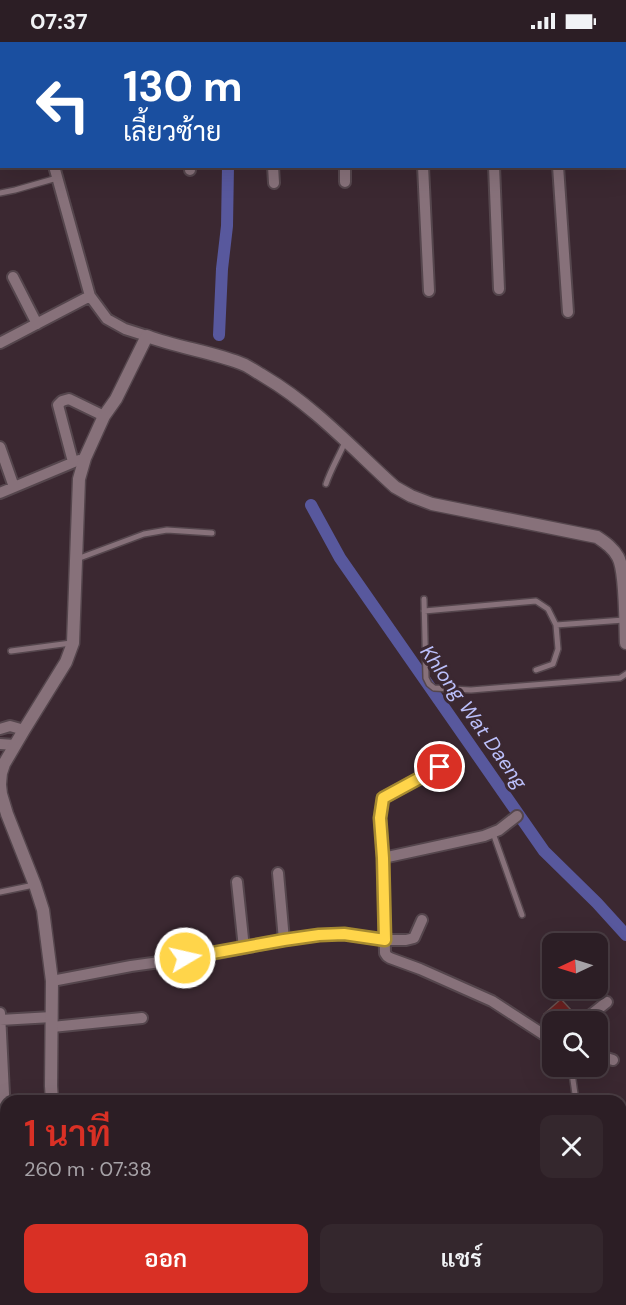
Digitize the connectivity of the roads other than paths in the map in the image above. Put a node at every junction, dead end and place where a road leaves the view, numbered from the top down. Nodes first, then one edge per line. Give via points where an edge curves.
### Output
1 (54, 168) edge
2 (273, 168) edge
3 (345, 168) edge
4 (423, 168) edge
5 (494, 168) edge
6 (558, 168) edge
7 (57, 178) junction
8 (345, 182) dead end
9 (274, 183) dead end
10 (0, 193) edge
11 (13, 277) dead end
12 (499, 289) dead end
13 (429, 291) dead end
14 (90, 296) junction
15 (568, 312) dead end
16 (36, 324) junction
17 (147, 336) junction
18 (0, 343) edge
19 (104, 416) junction
20 (345, 440) junction
21 (0, 447) edge
22 (86, 458) junction
23 (73, 462) junction
24 (326, 484) dead end
25 (14, 487) junction
26 (0, 493) edge
27 (212, 533) dead end
28 (75, 560) junction
29 (424, 599) dead end
30 (424, 611) junction
31 (624, 620) junction
32 (556, 626) junction
33 (73, 643) junction
34 (626, 643) edge
35 (11, 651) dead end
36 (536, 670) dead end
37 (626, 674) edge
38 (0, 729) edge
39 (24, 730) junction
40 (0, 744) edge
41 (15, 745) junction
42 (440, 767) dead end
43 (0, 784) edge
44 (4, 815) edge
45 (517, 816) dead end
46 (493, 833) junction
47 (383, 858) junction
48 (278, 873) dead end
49 (237, 882) dead end
50 (34, 885) junction
51 (0, 892) edge
52 (522, 915) dead end
53 (422, 920) dead end
54 (284, 940) junction
55 (385, 940) junction
56 (244, 948) junction
57 (52, 981) junction
58 (607, 1002) dead end
59 (596, 1011) edge
60 (0, 1013) edge
61 (142, 1018) dead end
62 (0, 1020) edge
63 (52, 1022) junction
64 (542, 1034) edge
65 (608, 1058) edge
66 (613, 1060) dead end
67 (573, 1077) edge
68 (4, 1095) edge
69 (52, 1095) edge
70 (575, 1095) edge

1 - 7 street
2 - 9 street
3 - 8 street
4 - 13 street
5 - 12 street
6 - 15 street
7 - 10 lane
7 - 14 street
11 - 16 street
14 - 16 street
14 - 17 street via 106,319
16 - 18 street
17 - 19 street
17 - 20 street via 245,365 306,405
19 - 22 street
19 - 23 street via 69,399 58,405
20 - 24 lane
20 - 31 street via 395,487 411,496 432,504 597,537 610,545 620,559
21 - 25 street
22 - 23 street
22 - 28 street via 79,479
23 - 25 street
25 - 26 street
27 - 28 lane via 167,530 144,534
28 - 33 street
29 - 30 lane
30 - 32 lane via 536,601 548,609
30 - 37 lane via 426,678 434,688 471,690 620,678
31 - 32 lane
31 - 34 street
32 - 36 lane via 558,649 553,664
33 - 35 lane
33 - 39 street via 66,662
38 - 39 street via 10,726
39 - 41 street
40 - 41 street
41 - 43 street via 1,772
42 - 47 street via 383,798
43 - 44 street
44 - 50 street
45 - 46 street
46 - 47 street
46 - 52 lane
47 - 55 street
48 - 54 street
49 - 56 street
50 - 51 lane
50 - 57 street via 43,910
53 - 55 street via 414,938
54 - 55 street via 344,934
54 - 56 street
55 - 64 street via 387,956 492,1001
56 - 57 street
57 - 63 street
58 - 59 street
60 - 62 street
61 - 63 street
62 - 63 street
62 - 68 street
63 - 69 street
65 - 66 street
67 - 70 lane

